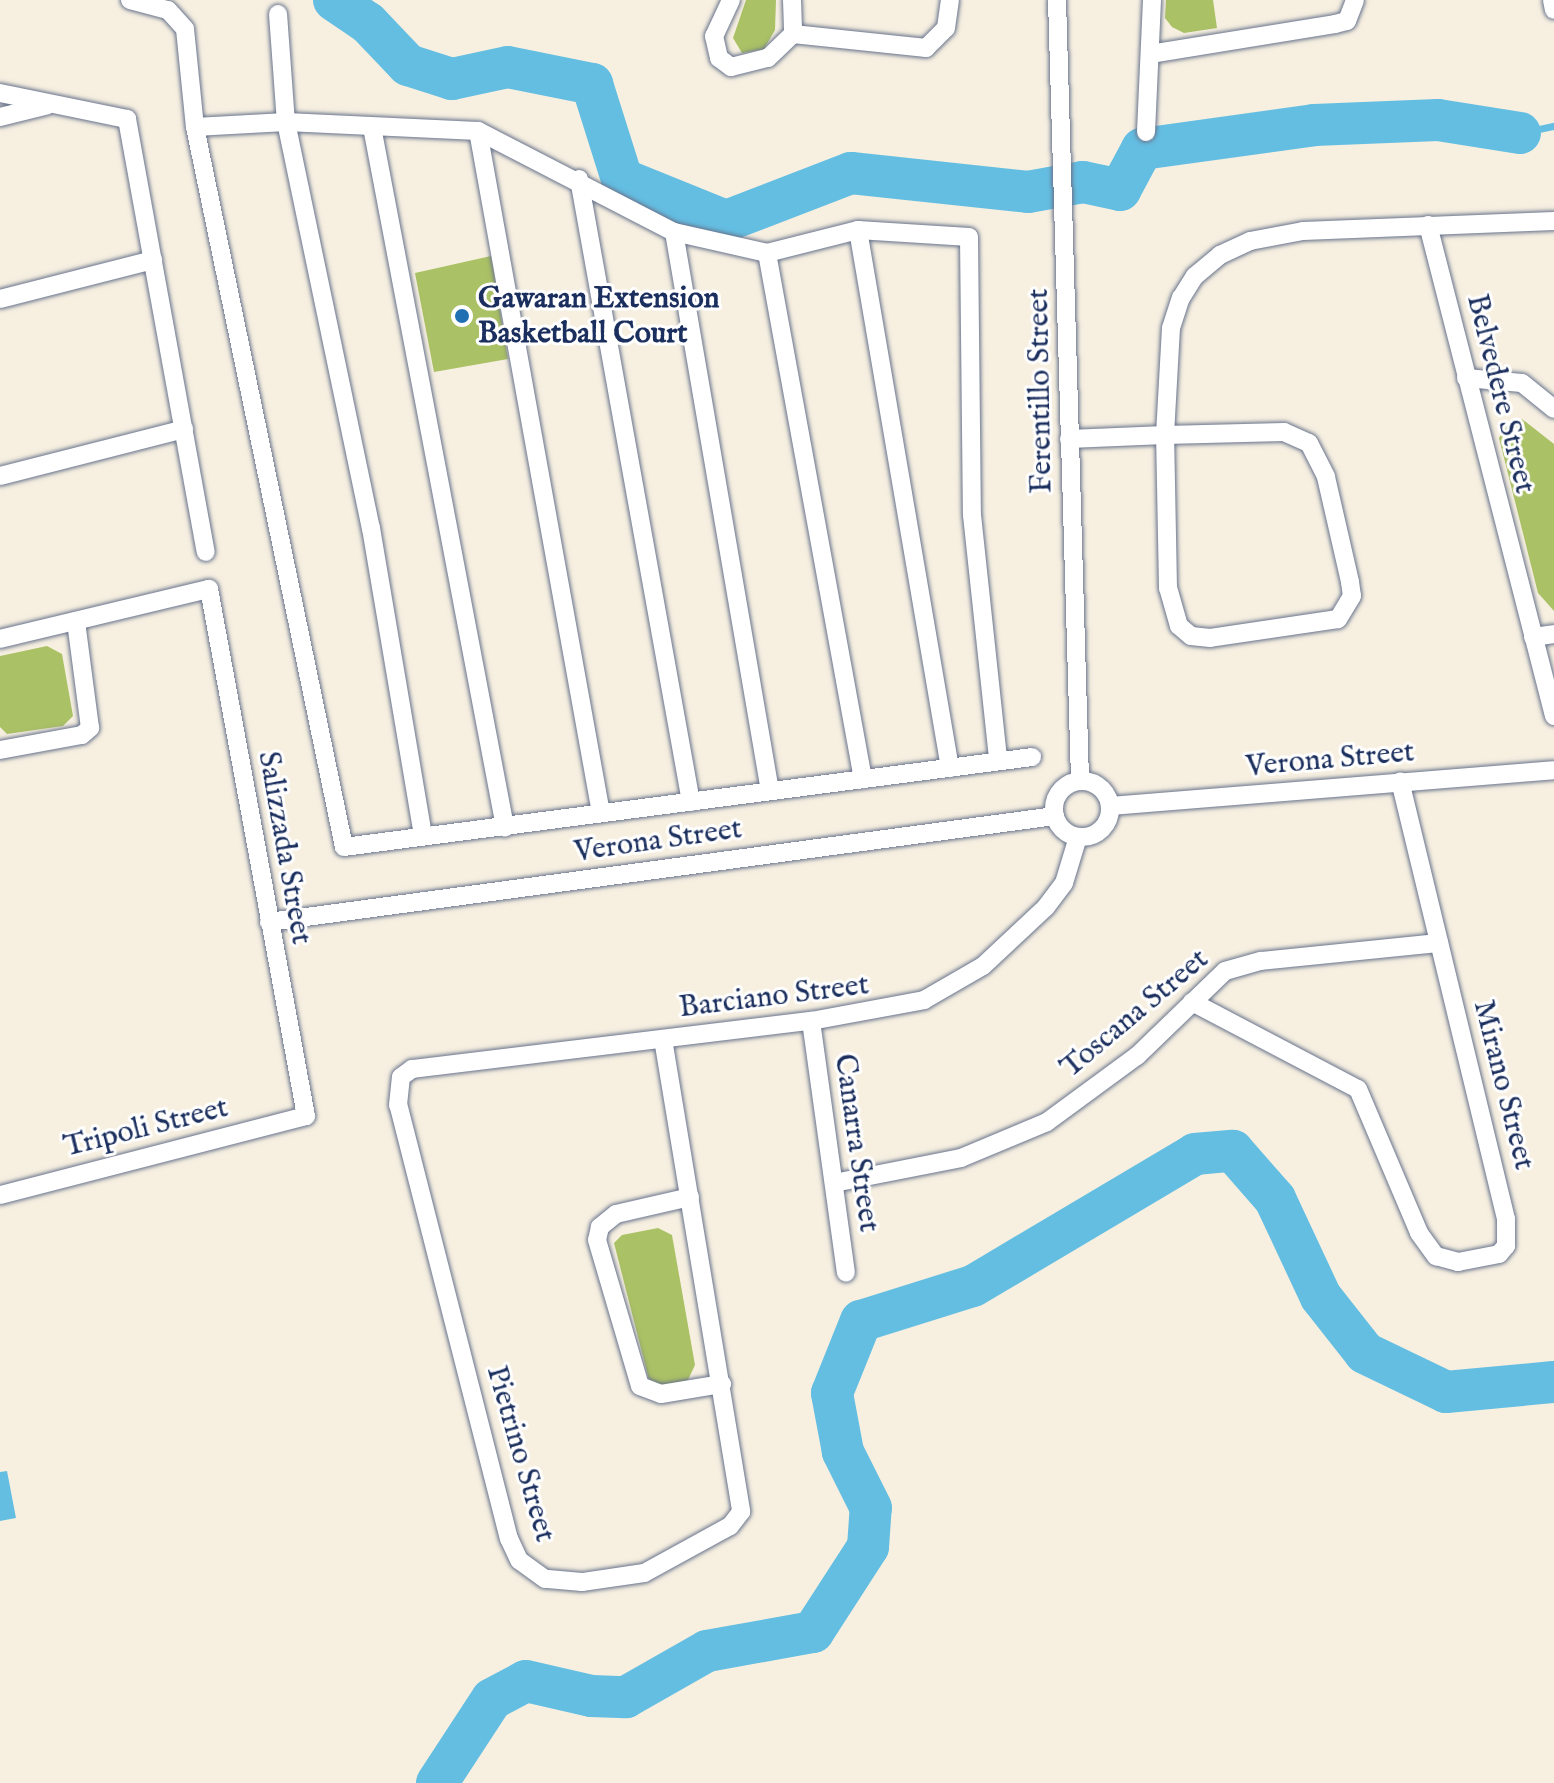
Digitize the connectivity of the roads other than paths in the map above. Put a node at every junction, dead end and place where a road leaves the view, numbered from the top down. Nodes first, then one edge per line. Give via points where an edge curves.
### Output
1 (130, 0) edge
2 (731, 0) edge
3 (792, 0) edge
4 (950, 0) edge
5 (1057, 0) edge
6 (1152, 0) edge
7 (1355, 0) edge
8 (1552, 0) edge
9 (1554, 10) edge
10 (278, 14) dead end
11 (793, 34) junction
12 (1150, 54) junction
13 (0, 93) edge
14 (53, 104) junction
15 (1, 112) edge
16 (286, 122) junction
17 (195, 127) junction
18 (372, 127) junction
19 (478, 131) junction
20 (1146, 132) dead end
21 (579, 179) junction
22 (1554, 221) edge
23 (1428, 225) junction
24 (858, 230) junction
25 (674, 232) junction
26 (767, 253) junction
27 (153, 260) junction
28 (0, 299) edge
29 (1466, 378) junction
30 (1554, 409) edge
31 (184, 429) junction
32 (1165, 435) junction
33 (1069, 439) junction
34 (0, 476) edge
35 (206, 552) dead end
36 (76, 621) junction
37 (1554, 634) edge
38 (1533, 637) junction
39 (0, 639) edge
40 (1554, 716) edge
41 (0, 750) edge
42 (1032, 757) dead end
43 (998, 760) junction
44 (950, 768) junction
45 (1554, 770) edge
46 (863, 779) junction
47 (1080, 781) junction
48 (1400, 782) junction
49 (770, 791) junction
50 (691, 802) junction
51 (1110, 806) junction
52 (601, 813) junction
53 (1055, 816) junction
54 (505, 827) junction
55 (423, 836) junction
56 (1078, 837) junction
57 (269, 922) junction
58 (1439, 943) junction
59 (1192, 1002) junction
60 (811, 1021) junction
61 (663, 1039) junction
62 (401, 1077) joint
63 (306, 1116) joint
64 (834, 1183) junction
65 (0, 1195) edge
66 (690, 1197) junction
67 (846, 1273) dead end
68 (722, 1384) junction

1 - 17 street via 180,19
2 - 11 street via 714,36 719,58 731,67 768,58
3 - 11 street
4 - 11 street via 946,28 926,48
5 - 33 street, Ferentillo Street
6 - 12 street
7 - 12 street via 1347,21
8 - 9 street
10 - 16 street
12 - 20 street
13 - 14 street
14 - 15 street
14 - 27 street via 127,119
16 - 17 street
16 - 18 street
16 - 55 street via 371,528
17 - 55 street via 344,847
18 - 19 street
18 - 54 street
19 - 21 street
19 - 52 street
21 - 25 street
21 - 50 street
22 - 23 street
23 - 29 street, Belvedere Street
23 - 32 street via 1303,231 1250,241 1220,255 1195,276 1171,328
24 - 26 street
24 - 43 street via 969,237 972,515
24 - 44 street
25 - 26 street
25 - 49 street
26 - 46 street
27 - 28 street
27 - 31 street
29 - 30 street via 1522,383
29 - 38 street, Belvedere Street
31 - 34 street
31 - 35 street
32 - 32 street via 1284,432 1309,443 1326,477 1350,582 1352,596 1338,619 1210,638 1191,636 1179,626 1168,588
32 - 33 street
33 - 47 street, Ferentillo Street
36 - 39 street
36 - 41 street via 90,728 82,735
36 - 57 street, Salizzada Street via 209,589
37 - 38 street
38 - 40 street, Belvedere Street
42 - 43 street
43 - 44 street
44 - 46 street
45 - 48 street, Verona Street
46 - 49 street
47 - 51 street via 1094,784
47 - 53 street via 1059,793
48 - 51 street, Verona Street
48 - 58 street, Mirano Street
49 - 50 street
50 - 52 street
51 - 56 street via 1098,833
52 - 54 street
53 - 56 street via 1060,826
53 - 57 street, Verona Street
54 - 55 street
56 - 60 street, Barciano Street via 1064,883 983,966 924,1000
57 - 63 street, Salizzada Street
58 - 59 street, Toscana Street via 1236,967 1217,977
58 - 59 street, Mirano Street via 1506,1219 1506,1246 1486,1257 1447,1261 1427,1247 1358,1089
59 - 64 street, Toscana Street via 1137,1056 1047,1122 961,1158
60 - 61 street, Barciano Street
60 - 64 street, Canarra Street
61 - 62 street, Barciano Street via 412,1069
61 - 66 street, Pietrino Street
62 - 68 street, Pietrino Street via 398,1105 509,1539 531,1572 564,1582 617,1580 670,1562 736,1521 740,1489
63 - 65 street, Tripoli Street
64 - 67 street, Canarra Street
66 - 68 street, Pietrino Street
66 - 68 street via 616,1214 600,1227 597,1240 640,1386 661,1394

